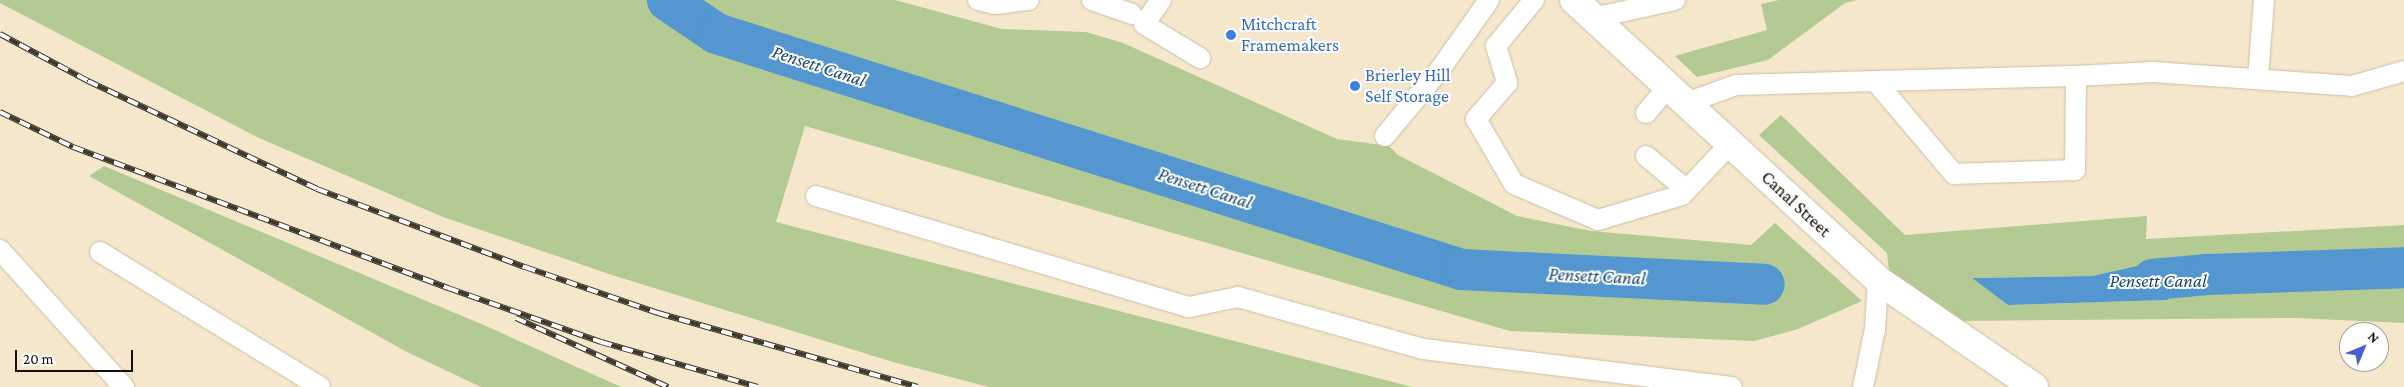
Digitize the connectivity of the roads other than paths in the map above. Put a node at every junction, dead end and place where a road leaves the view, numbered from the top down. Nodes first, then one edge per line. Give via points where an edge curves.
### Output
1 (978, 0) edge
2 (1029, 0) edge
3 (1092, 0) edge
4 (1161, 0) edge
5 (1488, 0) edge
6 (1534, 0) edge
7 (1675, 0) edge
8 (2264, 0) edge
9 (1583, 9) edge
10 (1132, 14) dead end
11 (1200, 58) dead end
12 (2404, 71) edge
13 (2076, 76) junction
14 (2258, 79) junction
15 (1875, 81) junction
16 (1677, 95) junction
17 (1646, 113) dead end
18 (1385, 136) dead end
19 (1730, 144) junction
20 (1646, 156) dead end
21 (1687, 190) junction
22 (816, 196) dead end
23 (0, 250) edge
24 (100, 252) dead end
25 (1878, 280) junction
26 (124, 387) edge
27 (320, 387) edge
28 (1732, 387) edge
29 (1863, 387) edge
30 (2034, 387) edge

1 - 2 lane via 994,4
3 - 10 lane
4 - 11 lane via 1144,24
5 - 18 lane via 1441,68
6 - 21 lane via 1496,46 1507,83 1476,119 1514,184 1598,220 1682,195
7 - 9 lane
8 - 14 lane
9 - 16 street, Canal Street
12 - 14 lane via 2352,86
13 - 14 lane via 2153,72
13 - 15 lane
13 - 15 lane via 2075,170 1954,174
15 - 16 lane via 1736,85
16 - 17 lane
16 - 19 street, Canal Street
19 - 21 lane
19 - 25 street, Canal Street
20 - 21 lane
22 - 28 lane via 1189,308 1238,297 1423,349
23 - 26 lane
24 - 27 lane
25 - 29 lane via 1875,328
25 - 30 street, Canal Street

